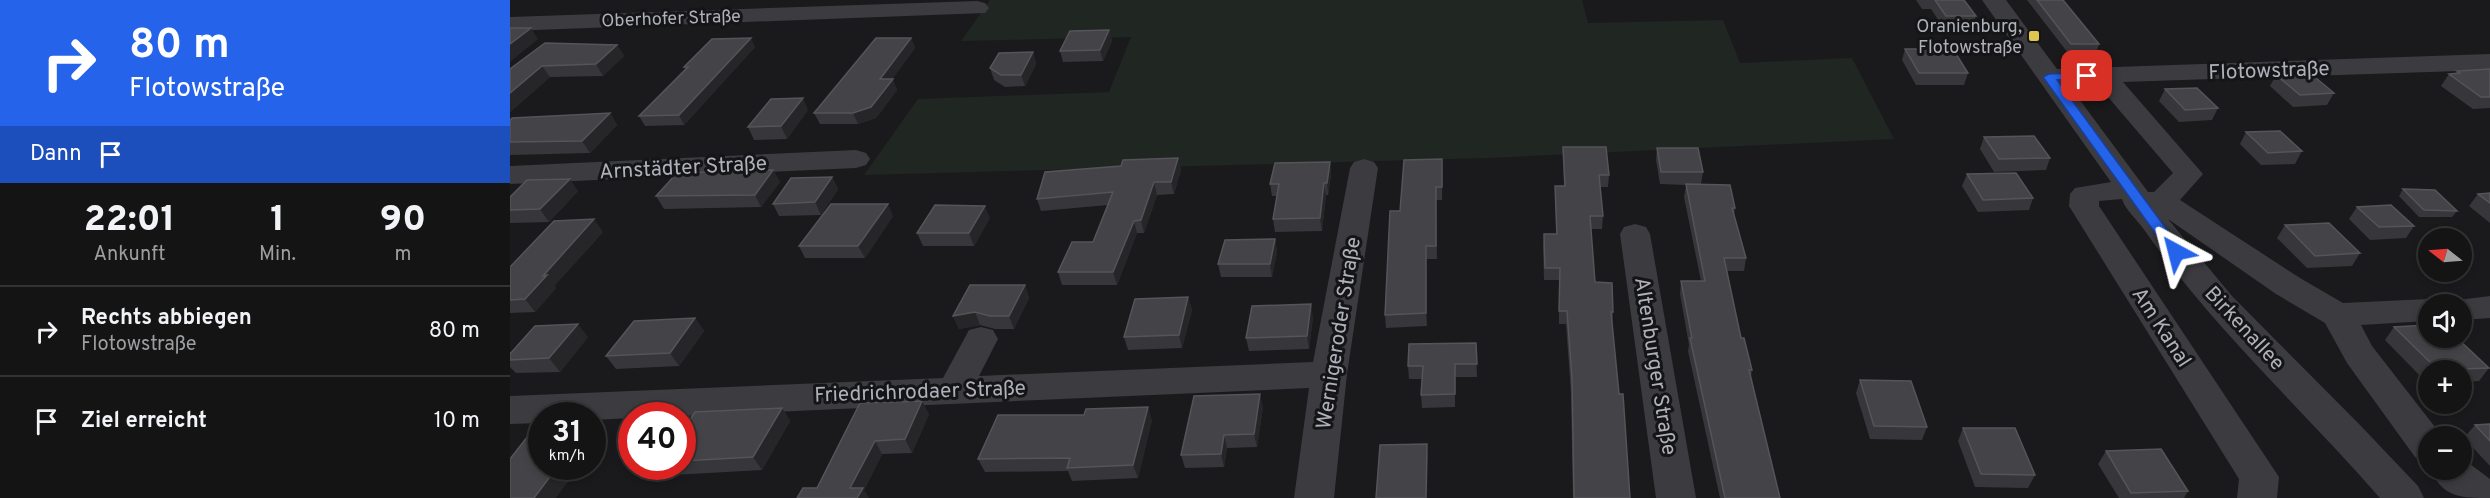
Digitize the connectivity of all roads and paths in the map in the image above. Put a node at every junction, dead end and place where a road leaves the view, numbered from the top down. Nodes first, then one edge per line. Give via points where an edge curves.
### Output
1 (1994, 0) edge
2 (977, 8) dead end
3 (510, 24) edge
4 (2490, 62) edge
5 (2104, 76) junction
6 (2049, 77) junction
7 (856, 159) dead end
8 (1364, 168) dead end
9 (510, 175) edge
10 (2142, 197) junction
11 (1635, 234) dead end
12 (2490, 307) edge
13 (2472, 308) edge
14 (2418, 311) edge
15 (2338, 315) junction
16 (981, 339) dead end
17 (1329, 374) junction
18 (954, 390) junction
19 (510, 410) edge
20 (2418, 432) edge
21 (2461, 480) edge
22 (1314, 498) edge
23 (1676, 498) edge
24 (2257, 498) edge
25 (2404, 498) edge
26 (2487, 498) edge

1 - 6 street, Birkenallee
2 - 3 street, Oberhofer Straße
4 - 5 street, Flotowstraße
5 - 6 street, Flotowstraße
5 - 10 street via 2189,174
6 - 10 street, Birkenallee
7 - 9 street, Arnstädter Straße
8 - 17 street, Wernigeroder Straße
10 - 15 street
10 - 24 street, Am Kanal via 2085,194 2084,206 2259,477
10 - 25 street, Birkenallee via 2176,252 2220,303
11 - 23 street, Altenburger Straße
12 - 13 street
14 - 15 street
15 - 20 street via 2360,354
16 - 18 street
17 - 18 street, Friedrichrodaer Straße
17 - 22 street, Wernigeroder Straße
18 - 19 street, Friedrichrodaer Straße
21 - 26 street

